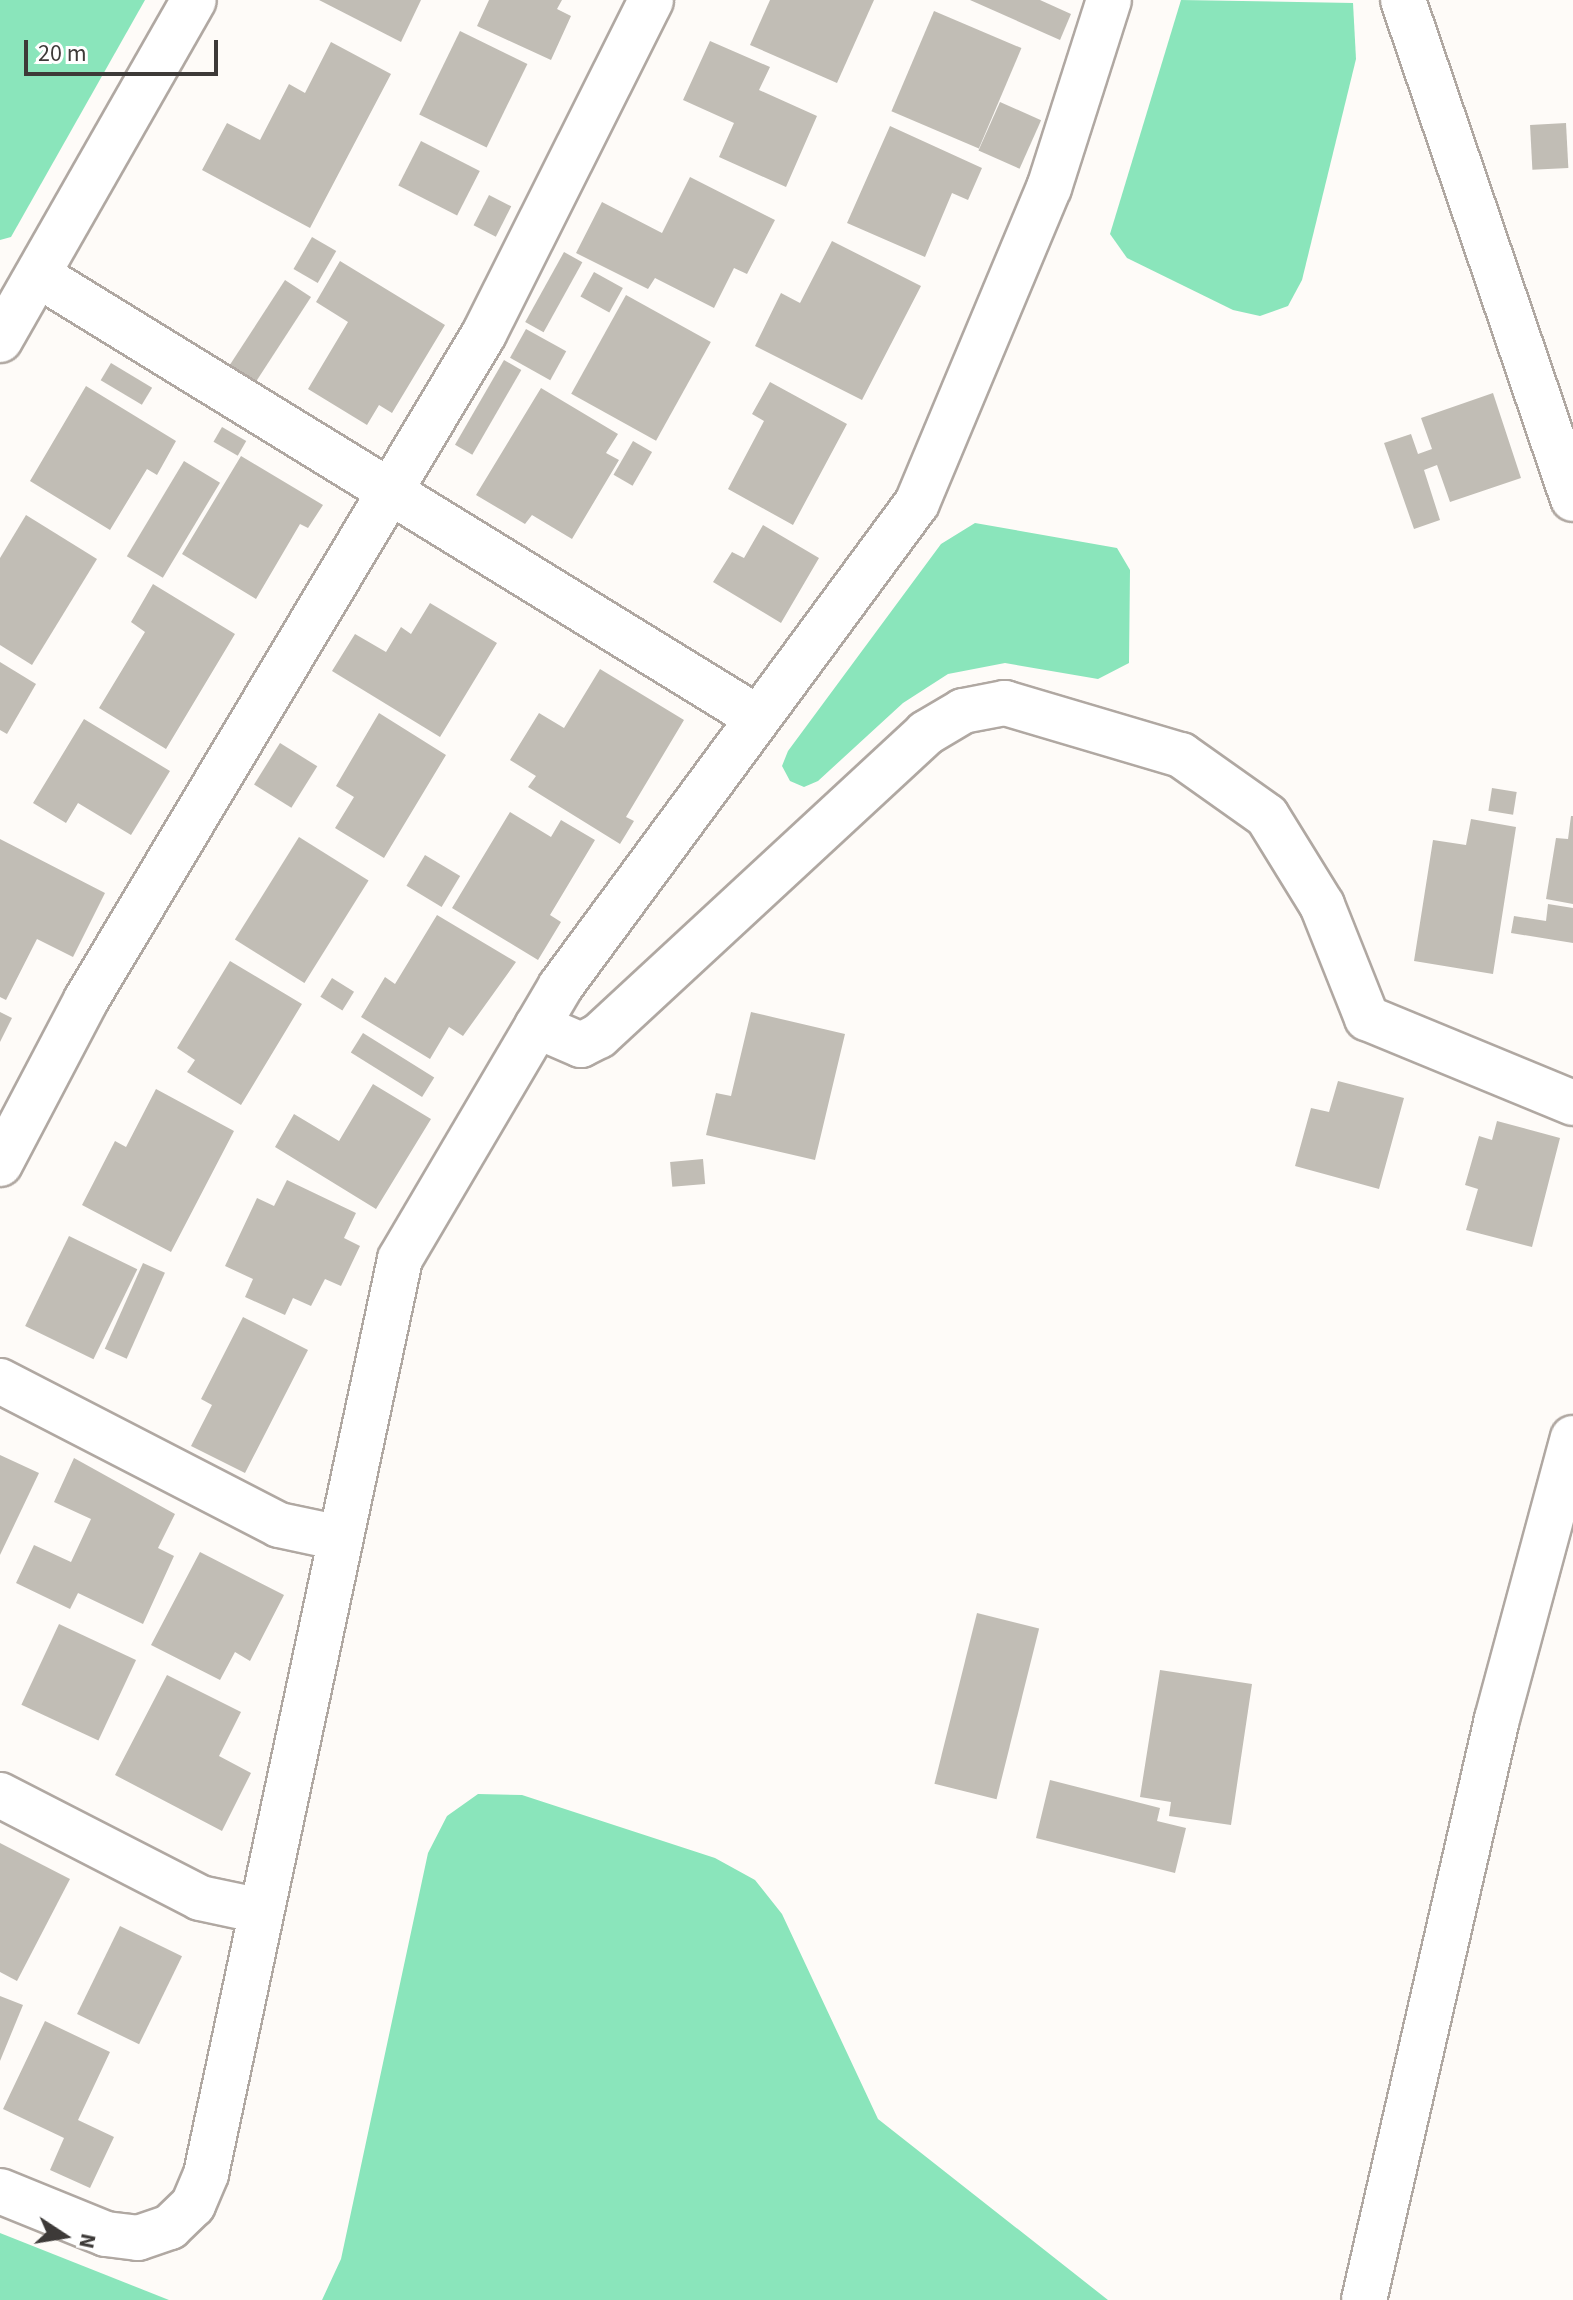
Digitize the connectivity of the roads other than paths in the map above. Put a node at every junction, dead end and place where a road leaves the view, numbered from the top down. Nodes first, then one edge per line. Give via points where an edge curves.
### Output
1 (194, 0) edge
2 (651, 0) edge
3 (1109, 0) edge
4 (1403, 0) edge
5 (38, 275) junction
6 (4, 325) edge
7 (393, 490) junction
8 (1573, 499) edge
9 (758, 718) junction
10 (537, 1026) junction
11 (1573, 1103) edge
12 (0, 1164) edge
13 (0, 1381) edge
14 (1573, 1438) edge
15 (340, 1538) junction
16 (0, 1795) edge
17 (261, 1911) junction
18 (0, 2191) edge
19 (1364, 2300) edge

1 - 5 street
2 - 7 street via 525,259
3 - 9 street via 1049,188 917,503
4 - 8 street
5 - 6 street
5 - 7 street
7 - 9 street
7 - 12 street via 93,988
9 - 10 street
10 - 11 street via 581,1045 599,1036 926,733 963,711 1005,703 1181,755 1255,807 1322,905 1367,1018
10 - 15 street via 400,1259
13 - 15 street via 279,1525
14 - 19 street via 1497,1719
15 - 17 street
16 - 17 street via 200,1898
17 - 18 street via 206,2174 193,2205 170,2227 138,2238 106,2234

